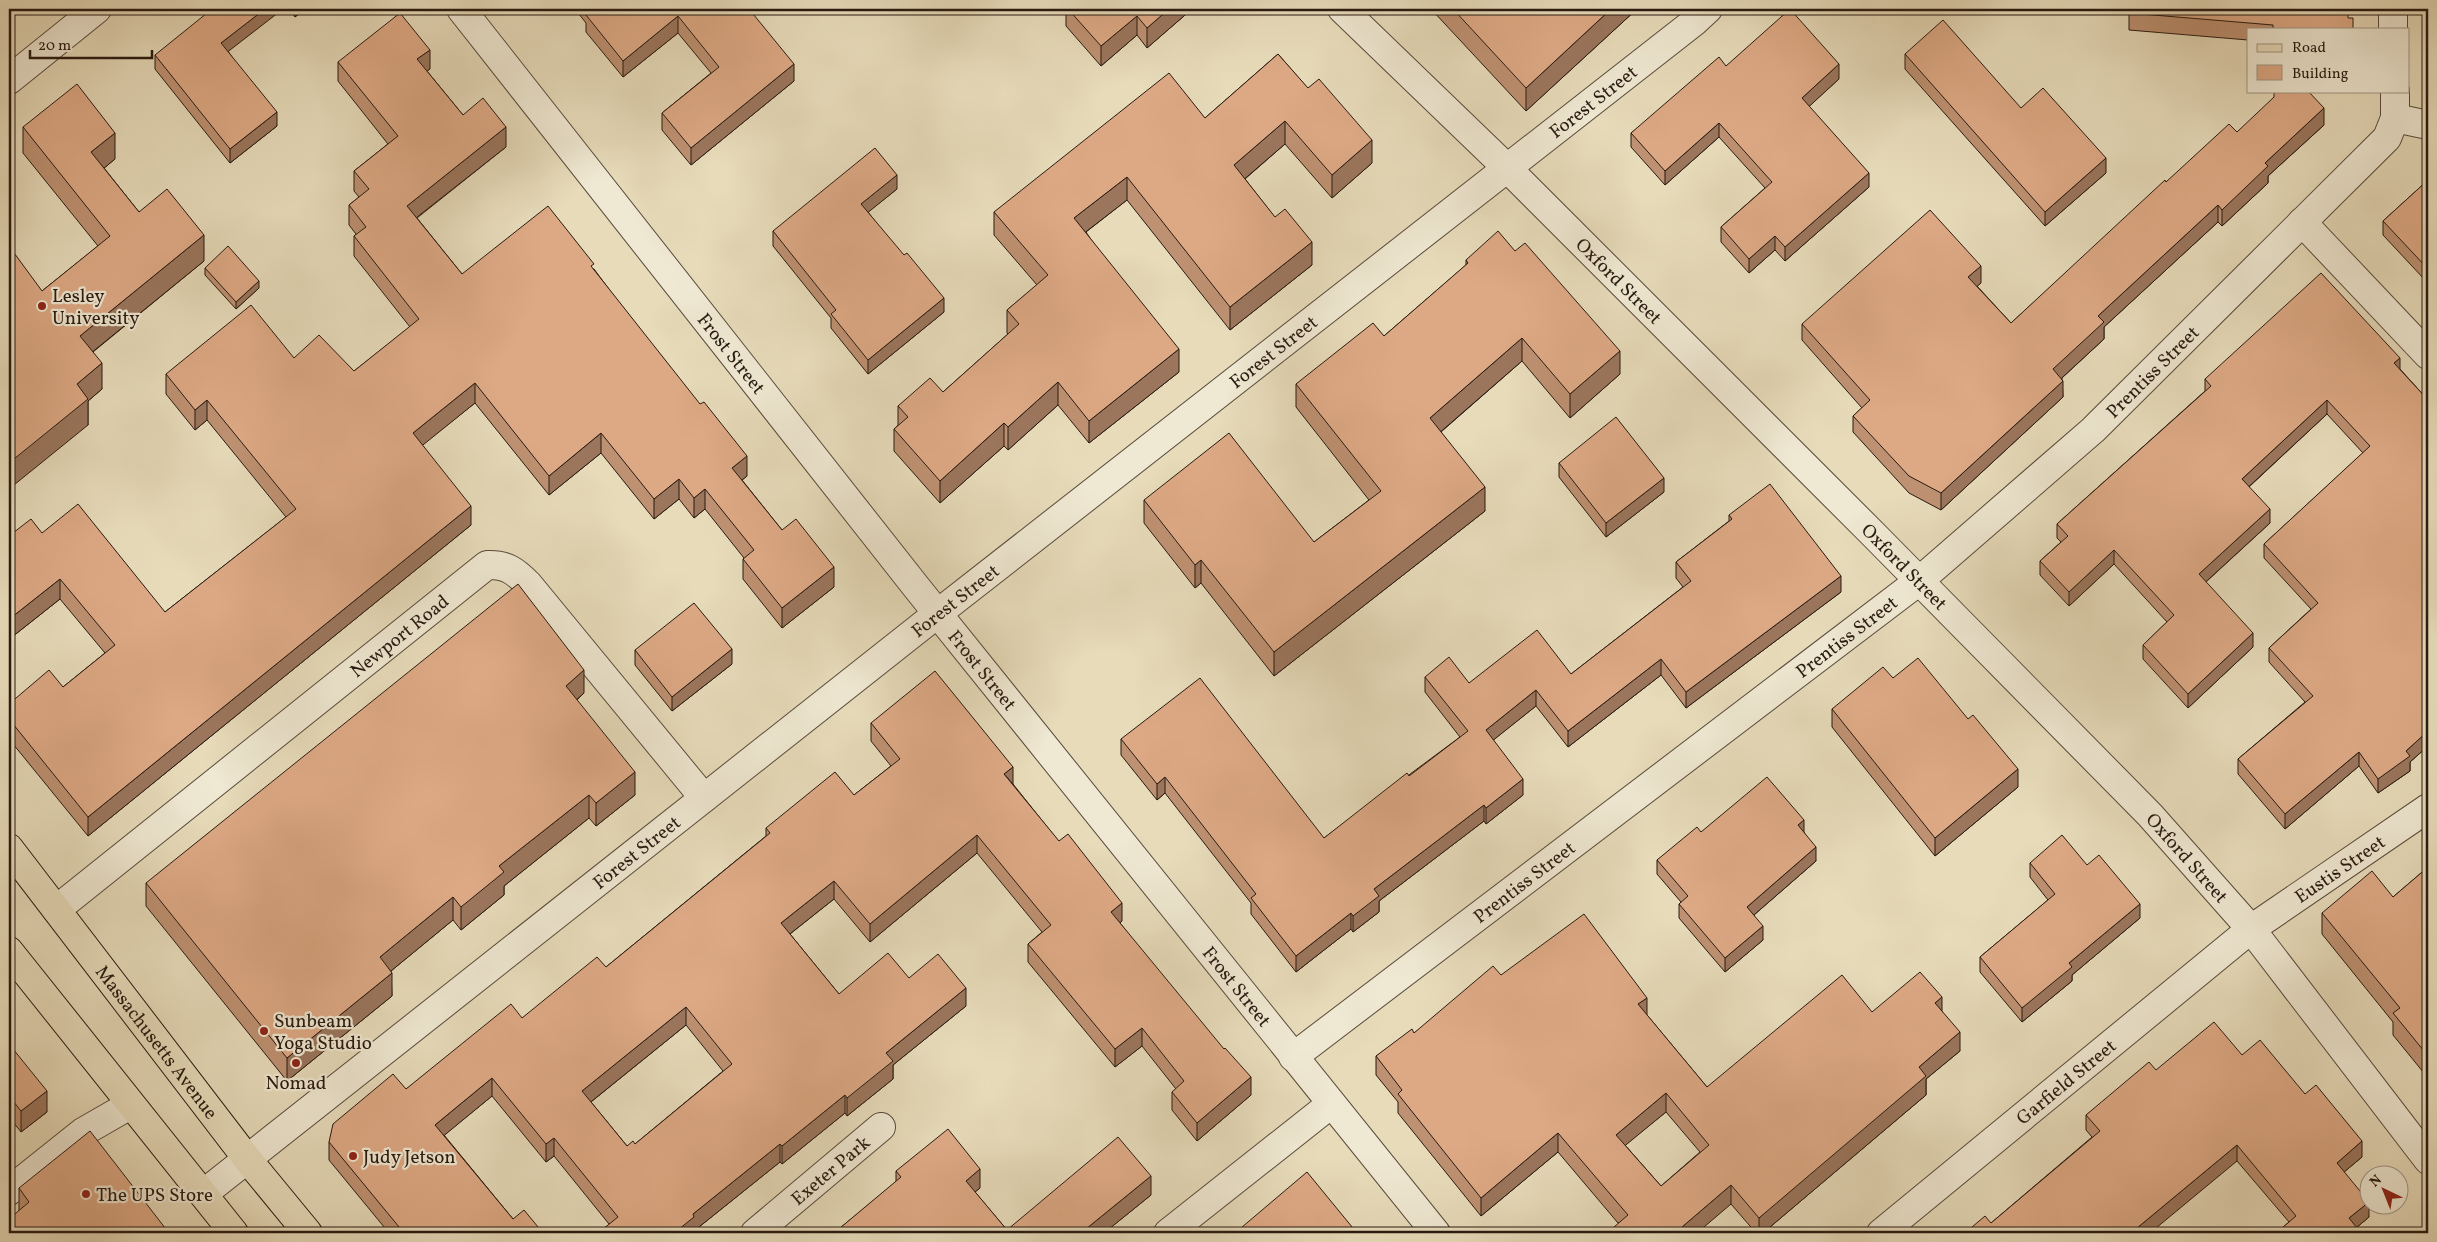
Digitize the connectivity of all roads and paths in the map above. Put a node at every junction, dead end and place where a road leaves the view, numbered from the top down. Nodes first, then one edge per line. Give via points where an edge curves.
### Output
1 (98, 9) edge
2 (461, 9) edge
3 (1342, 9) edge
4 (1708, 9) edge
5 (2393, 9) edge
6 (2393, 28) edge
7 (9, 80) edge
8 (2395, 104) edge
9 (2428, 125) edge
10 (1508, 169) junction
11 (2302, 222) junction
12 (2428, 355) edge
13 (1919, 581) junction
14 (937, 614) junction
15 (704, 798) junction
16 (2428, 808) edge
17 (9, 848) edge
18 (57, 909) junction
19 (2251, 929) junction
20 (9, 951) edge
21 (1293, 1057) junction
22 (1331, 1104) junction
23 (130, 1105) junction
24 (881, 1127) dead end
25 (248, 1160) junction
26 (2428, 1160) edge
27 (9, 1191) edge
28 (203, 1194) junction
29 (234, 1233) edge
30 (308, 1233) edge
31 (755, 1233) edge
32 (1168, 1233) edge
33 (1436, 1233) edge
34 (1881, 1233) edge

1 - 7 street
2 - 14 street, Frost Street
3 - 10 street, Oxford Street
4 - 10 street, Forest Street
5 - 6 street
8 - 9 street
8 - 11 street, Prentiss Street via 2386,138
10 - 13 street, Oxford Street
10 - 14 street, Forest Street
11 - 12 street
11 - 13 street, Prentiss Street via 2093,430
13 - 19 street, Oxford Street via 2150,816
13 - 21 street, Prentiss Street
14 - 15 street, Forest Street
14 - 21 street, Frost Street
15 - 18 street, Newport Road via 534,590 512,569 487,565
15 - 25 street, Forest Street
16 - 19 street, Eustis Street
17 - 18 main road, Massachusetts Avenue
18 - 25 main road, Massachusetts Avenue
19 - 26 street, Oxford Street
19 - 34 street, Garfield Street
20 - 23 main road
21 - 22 street, Frost Street
22 - 32 street
22 - 33 street, Frost Street
23 - 27 street via 83,1132
23 - 28 main road
24 - 31 street, Exeter Park
25 - 28 street, Forest Street
25 - 30 main road, Massachusetts Avenue
28 - 29 main road

